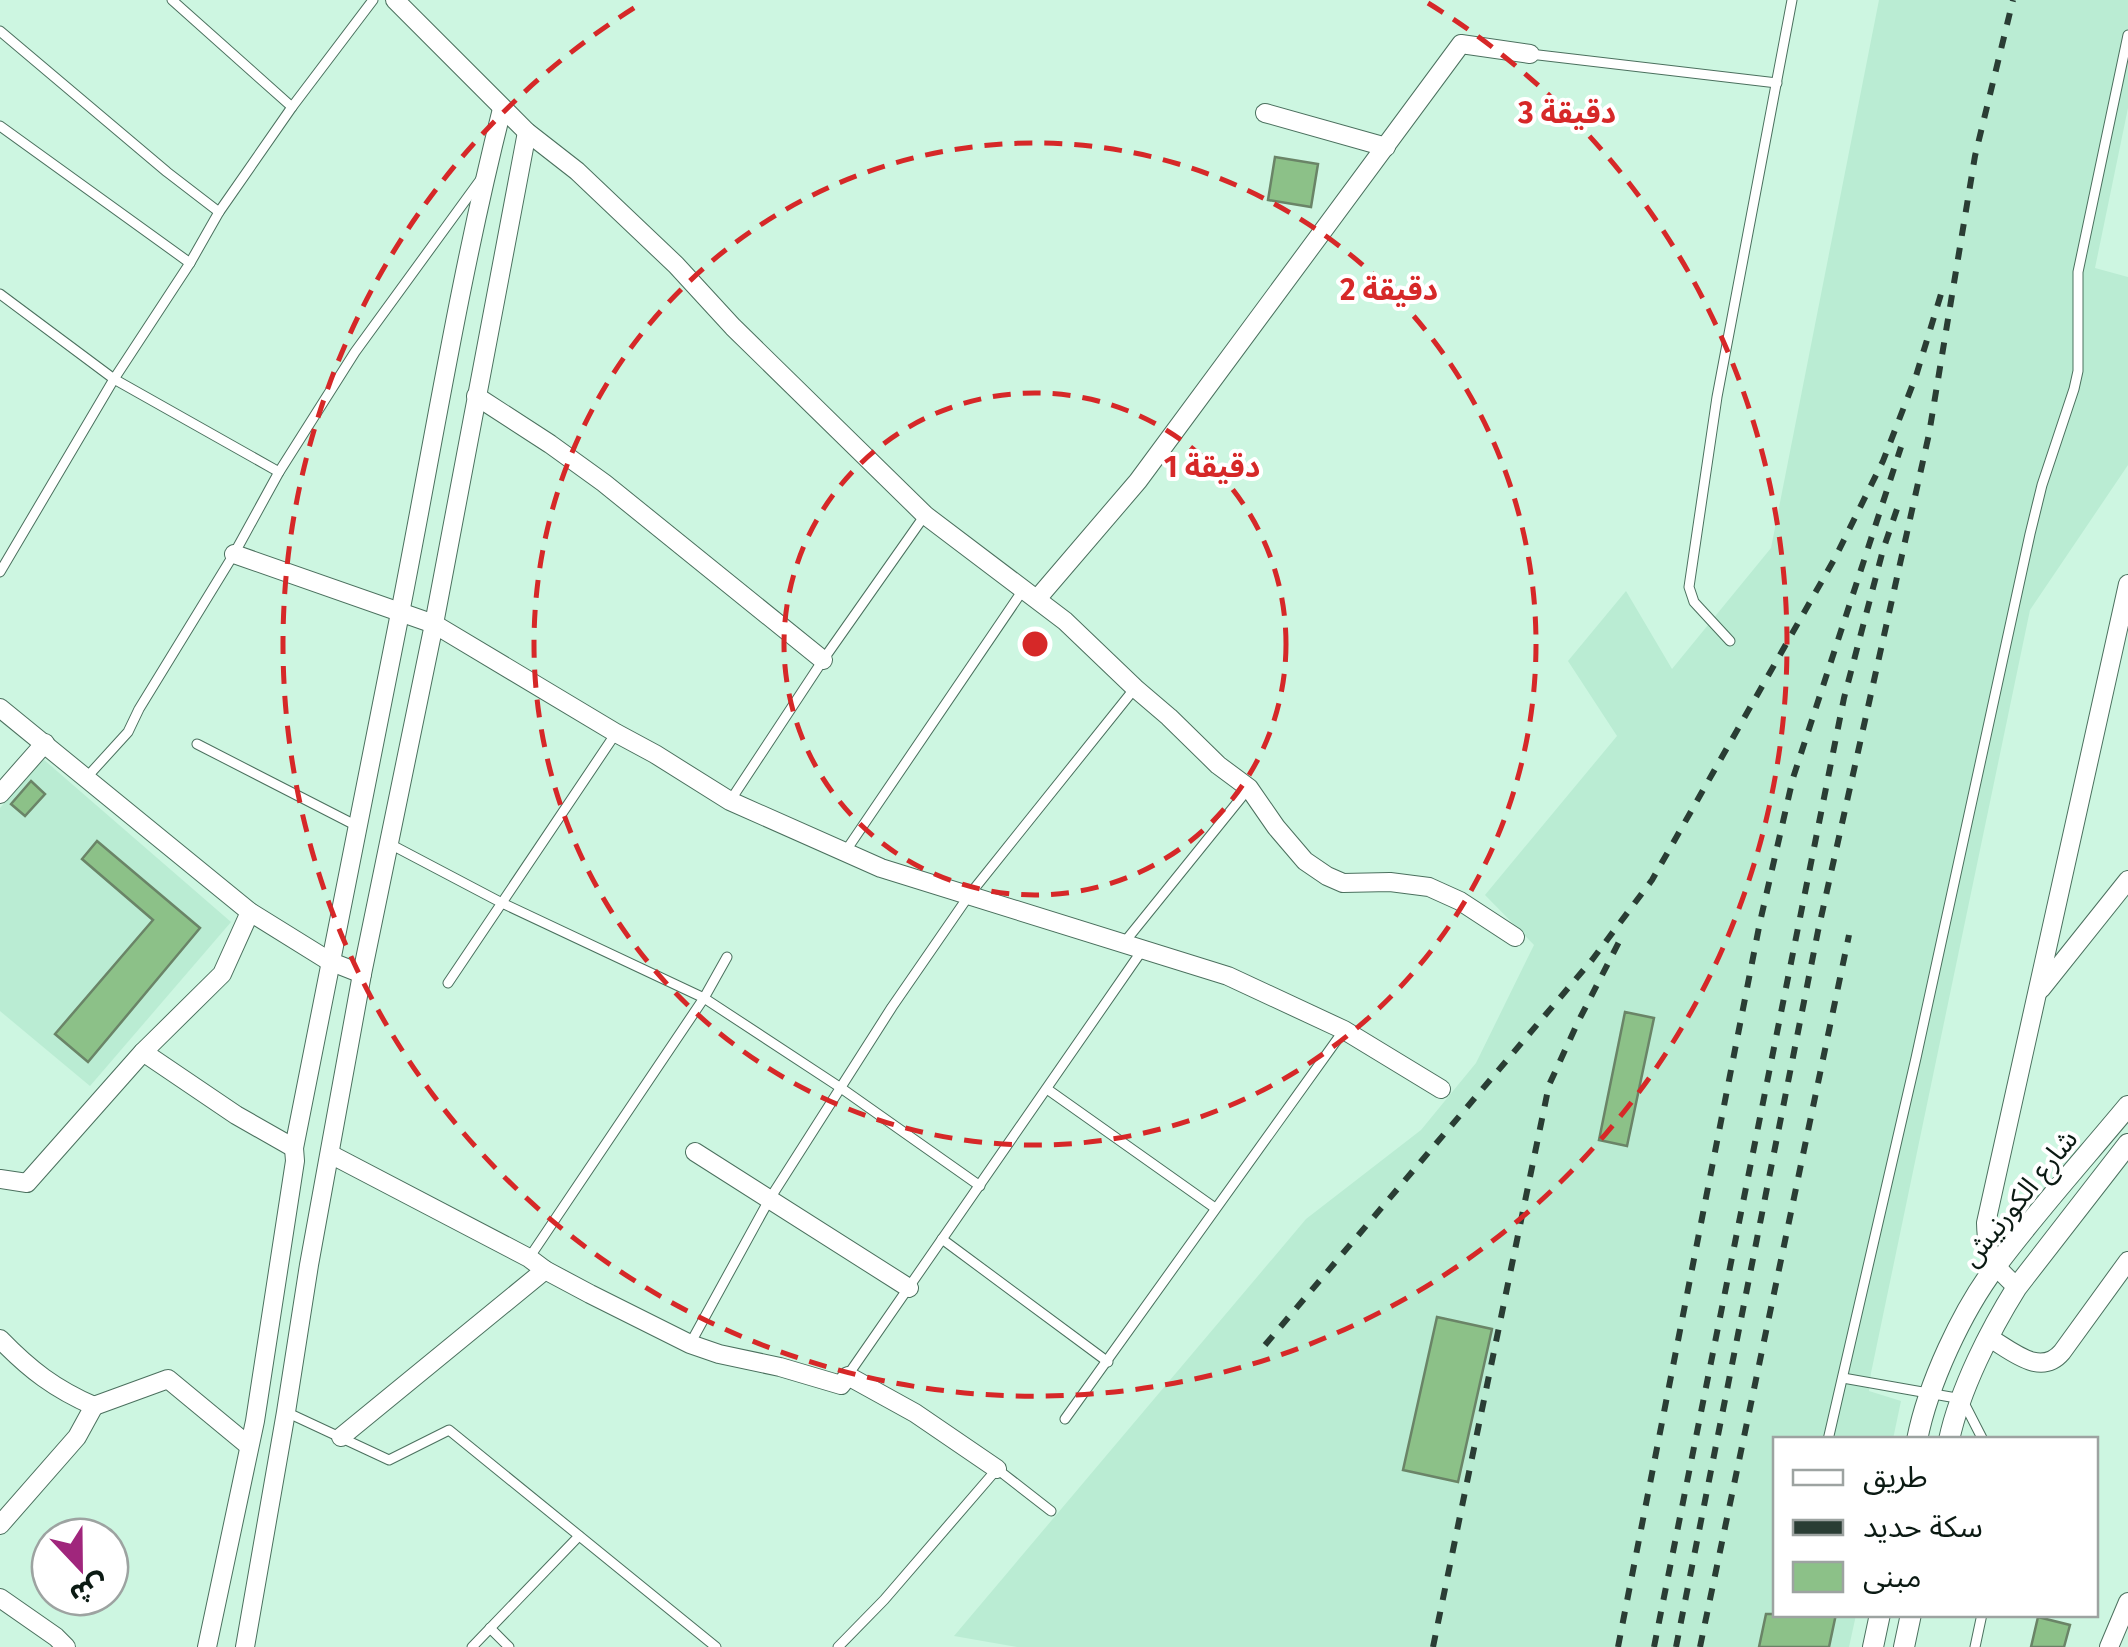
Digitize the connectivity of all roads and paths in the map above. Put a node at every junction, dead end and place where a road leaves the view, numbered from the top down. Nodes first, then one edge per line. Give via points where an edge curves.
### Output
1 (172, 0) edge
2 (374, 0) edge
3 (395, 0) edge
4 (1792, 0) edge
5 (0, 31) edge
6 (2128, 36) edge
7 (1530, 54) joint
8 (1777, 83) junction
9 (292, 106) junction
10 (502, 109) junction
11 (1265, 114) dead end
12 (0, 126) edge
13 (527, 132) junction
14 (1386, 148) junction
15 (486, 172) junction
16 (219, 212) junction
17 (190, 263) junction
18 (0, 294) edge
19 (114, 379) junction
20 (476, 396) junction
21 (279, 472) junction
22 (925, 515) junction
23 (234, 554) junction
24 (5, 556) edge
25 (0, 572) edge
26 (2128, 584) edge
27 (1030, 594) junction
28 (400, 613) junction
29 (2125, 615) edge
30 (434, 624) junction
31 (1730, 642) dead end
32 (823, 660) junction
33 (1135, 688) junction
34 (0, 708) edge
35 (616, 733) junction
36 (45, 742) junction
37 (197, 744) dead end
38 (87, 777) junction
39 (1249, 788) junction
40 (0, 794) edge
41 (730, 802) junction
42 (356, 826) junction
43 (388, 843) junction
44 (845, 852) junction
45 (2128, 880) edge
46 (970, 894) junction
47 (502, 904) junction
48 (250, 912) junction
49 (1515, 937) dead end
50 (1123, 944) junction
51 (1143, 949) junction
52 (727, 957) dead end
53 (329, 961) junction
54 (362, 974) junction
55 (448, 983) dead end
56 (2038, 993) junction
57 (704, 998) junction
58 (1344, 1030) junction
59 (144, 1052) junction
60 (841, 1088) junction
61 (1047, 1089) junction
62 (1441, 1090) dead end
63 (2128, 1106) edge
64 (2128, 1144) edge
65 (294, 1148) junction
66 (696, 1152) dead end
67 (330, 1154) junction
68 (0, 1179) edge
69 (980, 1186) junction
70 (769, 1200) junction
71 (1215, 1208) junction
72 (942, 1239) junction
73 (529, 1258) junction
74 (2128, 1261) edge
75 (1995, 1268) junction
76 (546, 1270) junction
77 (2017, 1286) junction
78 (908, 1288) junction
79 (1988, 1337) junction
80 (0, 1339) edge
81 (690, 1344) junction
82 (1108, 1362) junction
83 (1843, 1378) junction
84 (841, 1386) junction
85 (1930, 1394) junction
86 (1962, 1400) junction
87 (94, 1406) junction
88 (286, 1412) junction
89 (1065, 1419) dead end
90 (340, 1437) junction
91 (1829, 1437) edge
92 (1918, 1437) edge
93 (1950, 1437) edge
94 (1981, 1437) edge
95 (249, 1446) junction
96 (998, 1469) junction
97 (1051, 1511) dead end
98 (0, 1524) edge
99 (579, 1536) junction
100 (0, 1598) edge
101 (2128, 1602) edge
102 (1879, 1617) edge
103 (1910, 1617) edge
104 (1981, 1617) edge
105 (490, 1628) junction
106 (66, 1647) edge
107 (207, 1647) edge
108 (244, 1647) edge
109 (472, 1647) edge
110 (509, 1647) edge
111 (716, 1647) edge
112 (838, 1647) edge
113 (1873, 1647) edge
114 (1904, 1647) edge
115 (1975, 1647) edge
116 (2109, 1647) edge

1 - 9 lane
2 - 9 lane
3 - 10 street
4 - 8 lane
5 - 16 lane
6 - 83 lane via 2078,272 2074,389 2030,534
7 - 8 lane
7 - 14 street via 1461,44
8 - 31 lane via 1689,586 1694,602
9 - 16 lane
10 - 13 street
10 - 15 street
11 - 14 street
12 - 17 lane
13 - 20 street
13 - 22 street via 676,265
14 - 27 street via 1138,480
15 - 21 lane via 355,352
15 - 28 street
16 - 17 lane
17 - 19 lane
18 - 19 lane
19 - 21 lane
19 - 24 lane
20 - 30 street
20 - 32 street via 604,483
21 - 23 lane
22 - 27 street
22 - 32 lane
23 - 28 street
23 - 38 lane via 128,732
24 - 25 lane
26 - 29 street
27 - 33 street
27 - 44 lane
28 - 30 street
28 - 42 street
29 - 56 street
30 - 35 street
30 - 43 street
32 - 41 lane
33 - 39 street
33 - 46 lane
34 - 36 street
35 - 41 street
35 - 47 lane
36 - 38 street
36 - 40 street
37 - 42 lane
38 - 48 street
39 - 49 street via 1305,861 1326,876 1343,883 1429,887
39 - 50 lane
41 - 44 street
42 - 53 street
43 - 47 lane
43 - 54 street
44 - 46 street
45 - 56 street
46 - 50 street
46 - 60 lane
47 - 55 lane
47 - 57 lane
48 - 53 street
48 - 59 street via 222,974
50 - 51 street
51 - 58 street via 1228,976
51 - 61 lane
52 - 57 lane
53 - 54 street
53 - 65 street
54 - 67 street
56 - 75 street via 1986,1223
57 - 60 lane
57 - 73 lane
58 - 62 street
58 - 71 lane
59 - 65 street
59 - 68 street via 27,1183
60 - 69 lane
60 - 70 lane
61 - 69 lane
61 - 71 lane
63 - 75 street, شارع الكورنيش
64 - 77 street, شارع الكورنيش
65 - 95 street
66 - 70 street
67 - 73 street
67 - 88 street
69 - 72 lane
70 - 78 street
70 - 81 lane
71 - 82 lane
72 - 78 lane
72 - 82 lane
73 - 76 street
74 - 79 street via 2050,1363 2036,1364
75 - 77 street
75 - 85 street, شارع الكورنيش
76 - 81 street
76 - 90 street
77 - 79 street, شارع الكورنيش
78 - 84 lane
79 - 86 street, شارع الكورنيش
80 - 87 street via 62,1392
81 - 84 street
82 - 89 lane
83 - 85 lane
83 - 91 lane
84 - 96 street via 848,1376
85 - 86 lane
85 - 92 street, شارع الكورنيش
86 - 93 street, شارع الكورنيش
86 - 94 lane
87 - 95 street via 168,1379
87 - 98 street via 76,1437
88 - 90 lane
88 - 108 street
90 - 99 lane via 389,1460 449,1430
95 - 107 street
96 - 97 lane
96 - 112 lane
99 - 105 lane
99 - 111 lane
100 - 106 street
101 - 116 street
102 - 113 street
103 - 114 street
104 - 115 lane
105 - 109 lane
105 - 110 lane

